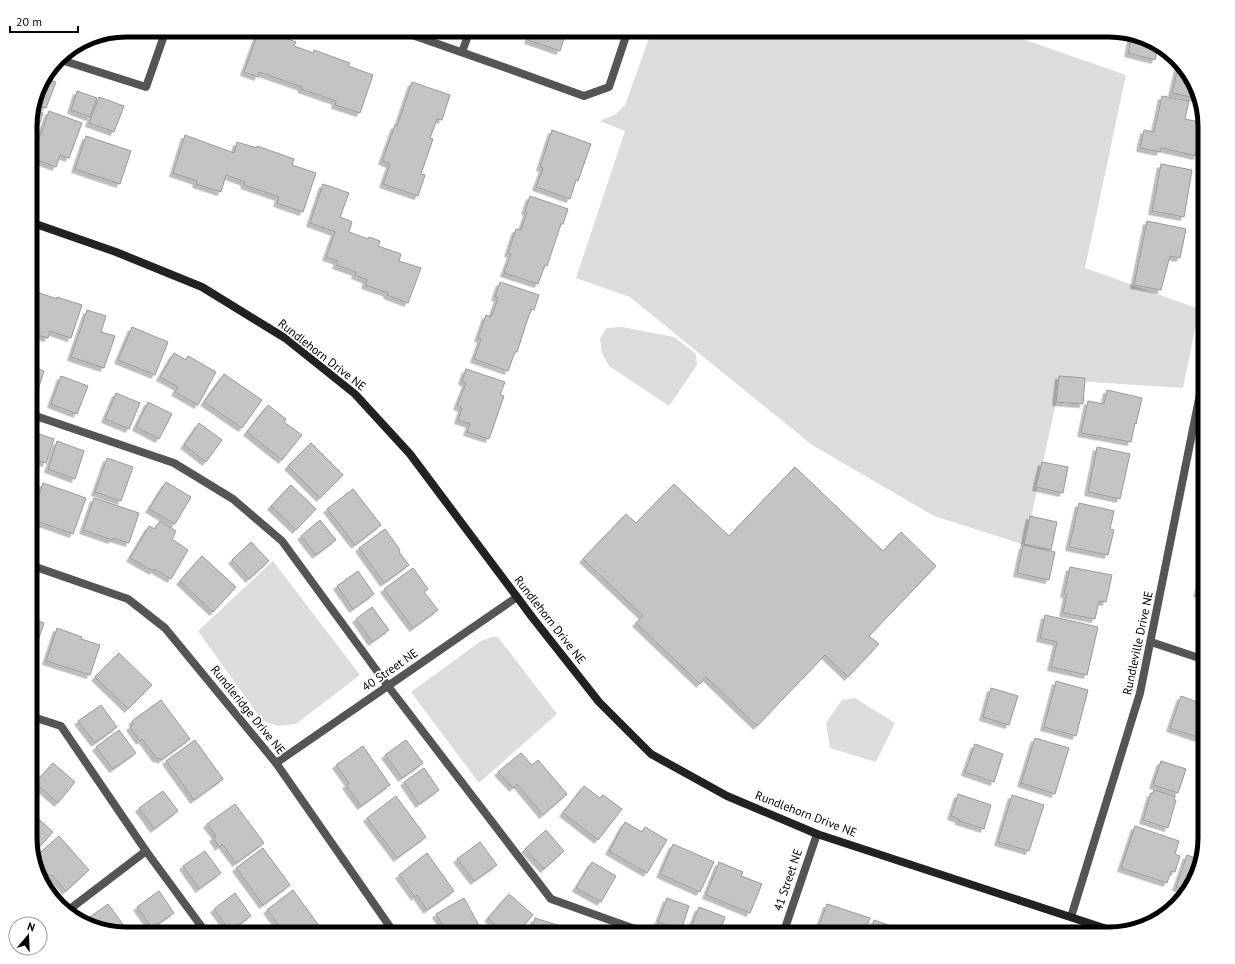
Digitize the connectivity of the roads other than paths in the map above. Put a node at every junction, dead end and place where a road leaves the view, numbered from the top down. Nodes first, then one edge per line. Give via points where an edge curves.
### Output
1 (164, 37) edge
2 (418, 37) edge
3 (467, 37) edge
4 (626, 37) edge
5 (462, 52) junction
6 (65, 61) edge
7 (37, 224) edge
8 (1198, 404) edge
9 (37, 416) edge
10 (37, 567) edge
11 (517, 597) junction
12 (1151, 642) junction
13 (1198, 658) edge
14 (388, 686) junction
15 (37, 718) edge
16 (276, 763) junction
17 (817, 834) junction
18 (146, 851) junction
19 (71, 908) edge
20 (1071, 917) junction
21 (203, 927) edge
22 (390, 927) edge
23 (622, 927) edge
24 (785, 927) edge
25 (1101, 927) edge

1 - 6 street via 146,87
2 - 5 street
3 - 5 street
4 - 5 street via 609,87 584,96
7 - 11 street, Rundlehorn Drive NE via 116,252 202,287 285,338 355,394 410,454
8 - 12 street, Rundleville Drive NE
9 - 14 street via 174,463 233,499 282,541
10 - 16 street, Rundleridge Drive NE via 128,599 165,628
11 - 14 street, 40 Street NE
11 - 17 street, Rundlehorn Drive NE via 599,702 651,754 727,796
12 - 13 street
12 - 20 street, Rundleville Drive NE via 1140,693
14 - 16 street, 40 Street NE
14 - 23 street via 551,899
15 - 18 street via 61,726
16 - 22 street, Rundleridge Drive NE
17 - 20 street, Rundlehorn Drive NE
17 - 24 street, 41 Street NE
18 - 19 street
18 - 21 street
20 - 25 street, Rundlehorn Drive NE

